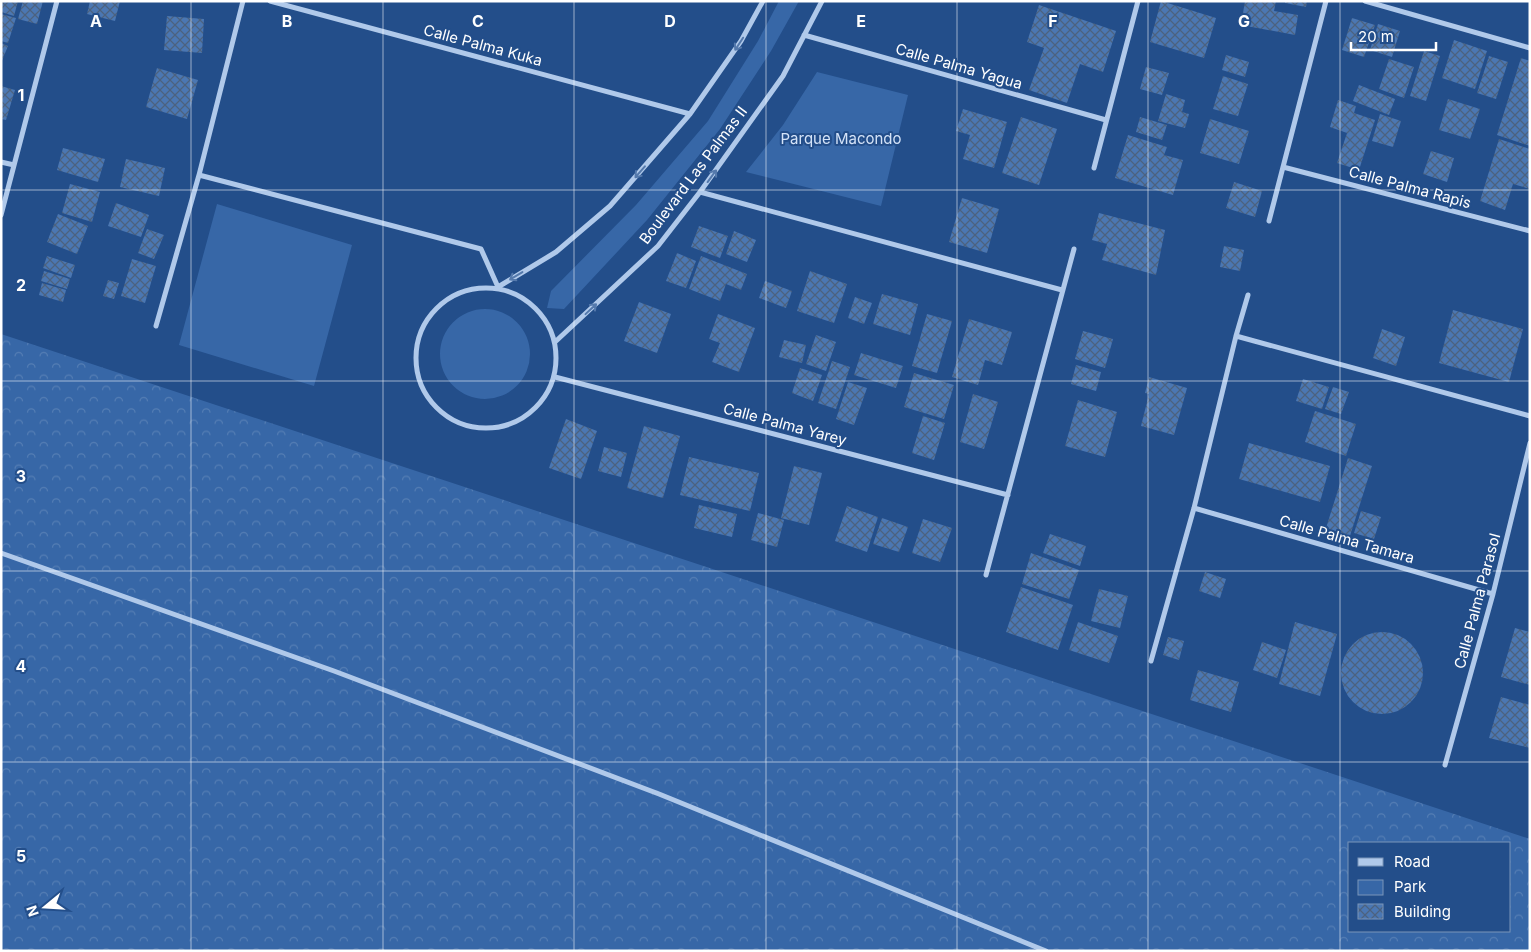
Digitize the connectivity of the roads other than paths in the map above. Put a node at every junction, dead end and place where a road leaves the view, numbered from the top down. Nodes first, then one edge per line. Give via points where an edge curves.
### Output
1 (57, 1) edge
2 (243, 1) edge
3 (270, 1) edge
4 (763, 1) edge
5 (822, 1) edge
6 (1138, 1) edge
7 (1326, 1) edge
8 (1365, 1) edge
9 (804, 35) junction
10 (1530, 48) edge
11 (690, 114) junction
12 (1106, 120) junction
13 (1, 162) edge
14 (14, 165) junction
15 (1283, 167) junction
16 (1094, 168) dead end
17 (199, 175) junction
18 (700, 192) junction
19 (1, 215) edge
20 (1269, 221) dead end
21 (1530, 231) edge
22 (1074, 249) dead end
23 (498, 287) junction
24 (1062, 290) junction
25 (1248, 295) dead end
26 (156, 326) dead end
27 (1236, 336) junction
28 (555, 342) junction
29 (555, 378) junction
30 (1530, 416) edge
31 (1530, 443) edge
32 (1008, 495) junction
33 (1194, 508) junction
34 (1, 553) edge
35 (986, 574) dead end
36 (1493, 594) junction
37 (1151, 661) dead end
38 (1446, 765) dead end
39 (1046, 951) edge

1 - 14 street
2 - 17 street
3 - 11 street, Calle Palma Kuka
4 -> 11 street via 741,41
5 - 9 street, Boulevard Las Palmas II
6 - 12 street
7 - 15 street
8 - 10 street
9 - 12 street, Calle Palma Yagua
18 -> 9 street, Boulevard Las Palmas II via 783,76
11 -> 23 street via 610,206 556,252
12 - 16 street
13 - 14 street
14 - 19 street
15 - 20 street
15 - 21 street, Calle Palma Rapis
17 - 23 street via 481,249
17 - 26 street
18 - 24 street
28 -> 18 street, Boulevard Las Palmas II via 658,246
22 - 24 street
23 - 28 street via 539,310
23 - 29 street via 468,289 451,297 442,302 423,325 415,354 420,383 436,408 461,425 490,430 518,422 542,404
24 - 32 street
25 - 27 street
27 - 30 street
27 - 33 street
28 - 29 street
29 - 32 street, Calle Palma Yarey
31 - 36 street, Calle Palma Parasol
32 - 35 street
33 - 36 street, Calle Palma Tamara
33 - 37 street
34 - 39 street via 334,671 659,794
36 - 38 street, Calle Palma Parasol

